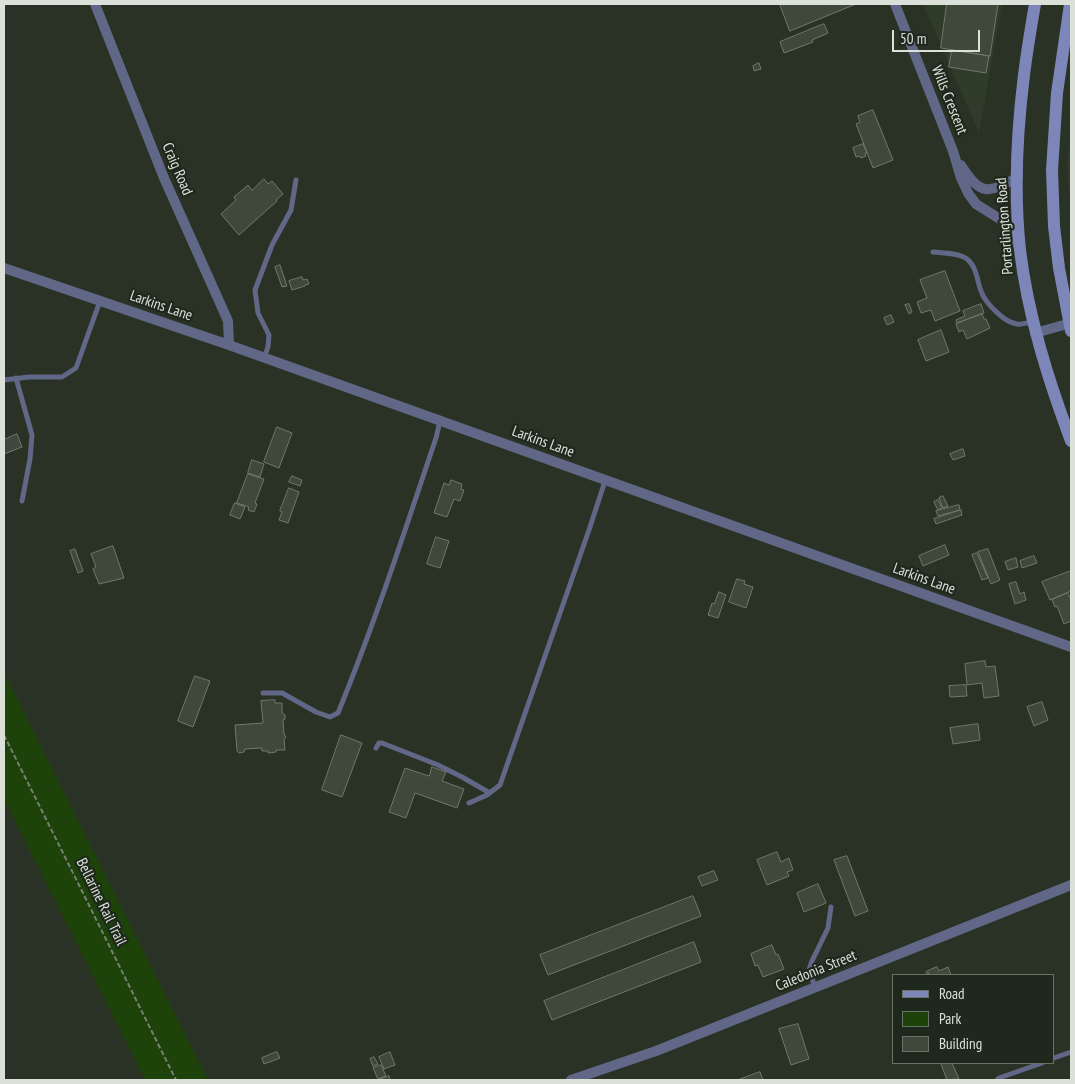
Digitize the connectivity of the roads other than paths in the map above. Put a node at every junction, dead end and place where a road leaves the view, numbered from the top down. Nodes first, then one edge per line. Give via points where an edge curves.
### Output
1 (95, 4) edge
2 (894, 4) edge
3 (1035, 4) edge
4 (1070, 4) edge
5 (953, 151) junction
6 (1018, 177) junction
7 (296, 180) dead end
8 (1020, 250) junction
9 (933, 252) dead end
10 (4, 268) edge
11 (100, 301) junction
12 (1071, 326) edge
13 (1034, 327) junction
14 (229, 345) junction
15 (264, 358) junction
16 (16, 378) junction
17 (4, 380) edge
18 (440, 421) junction
19 (1071, 441) edge
20 (605, 480) junction
21 (22, 501) dead end
22 (1071, 647) edge
23 (263, 693) dead end
24 (376, 748) dead end
25 (490, 793) junction
26 (469, 802) dead end
27 (1071, 885) edge
28 (831, 907) dead end
29 (815, 987) junction
30 (1071, 1052) edge
31 (1055, 1058) edge
32 (1039, 1064) edge
33 (571, 1080) edge
34 (997, 1080) edge

1 - 14 street, Craig Road via 164,178 228,320
2 - 5 street, Wills Crescent
3 - 6 main road, Portarlington Road via 1024,74
4 - 12 main road via 1057,93 1052,170 1058,259
5 - 6 street, Wills Crescent via 969,179 979,187 988,190 999,188
5 - 8 street, Wills Crescent via 968,193 976,204 1003,221
6 - 8 main road, Portarlington Road
7 - 15 lane via 291,210 272,245 255,290 258,313 269,335
8 - 13 main road, Portarlington Road
9 - 13 lane via 967,259 975,271 981,293 992,308 1007,320
10 - 11 street, Larkins Lane
11 - 14 street, Larkins Lane
11 - 16 lane via 76,368 62,378
12 - 13 street
13 - 19 main road, Portarlington Road
14 - 15 street, Larkins Lane
15 - 18 street, Larkins Lane
16 - 17 lane
16 - 21 lane via 32,435
18 - 20 street, Larkins Lane
18 - 23 lane via 394,565 338,713 330,717 282,693
20 - 22 street, Larkins Lane
20 - 25 lane via 500,785
24 - 25 lane via 382,743 438,765
25 - 26 lane
27 - 29 street, Caledonia Street
28 - 29 lane via 828,928 809,970
29 - 33 street, Caledonia Street via 656,1051
30 - 31 lane
32 - 34 lane

